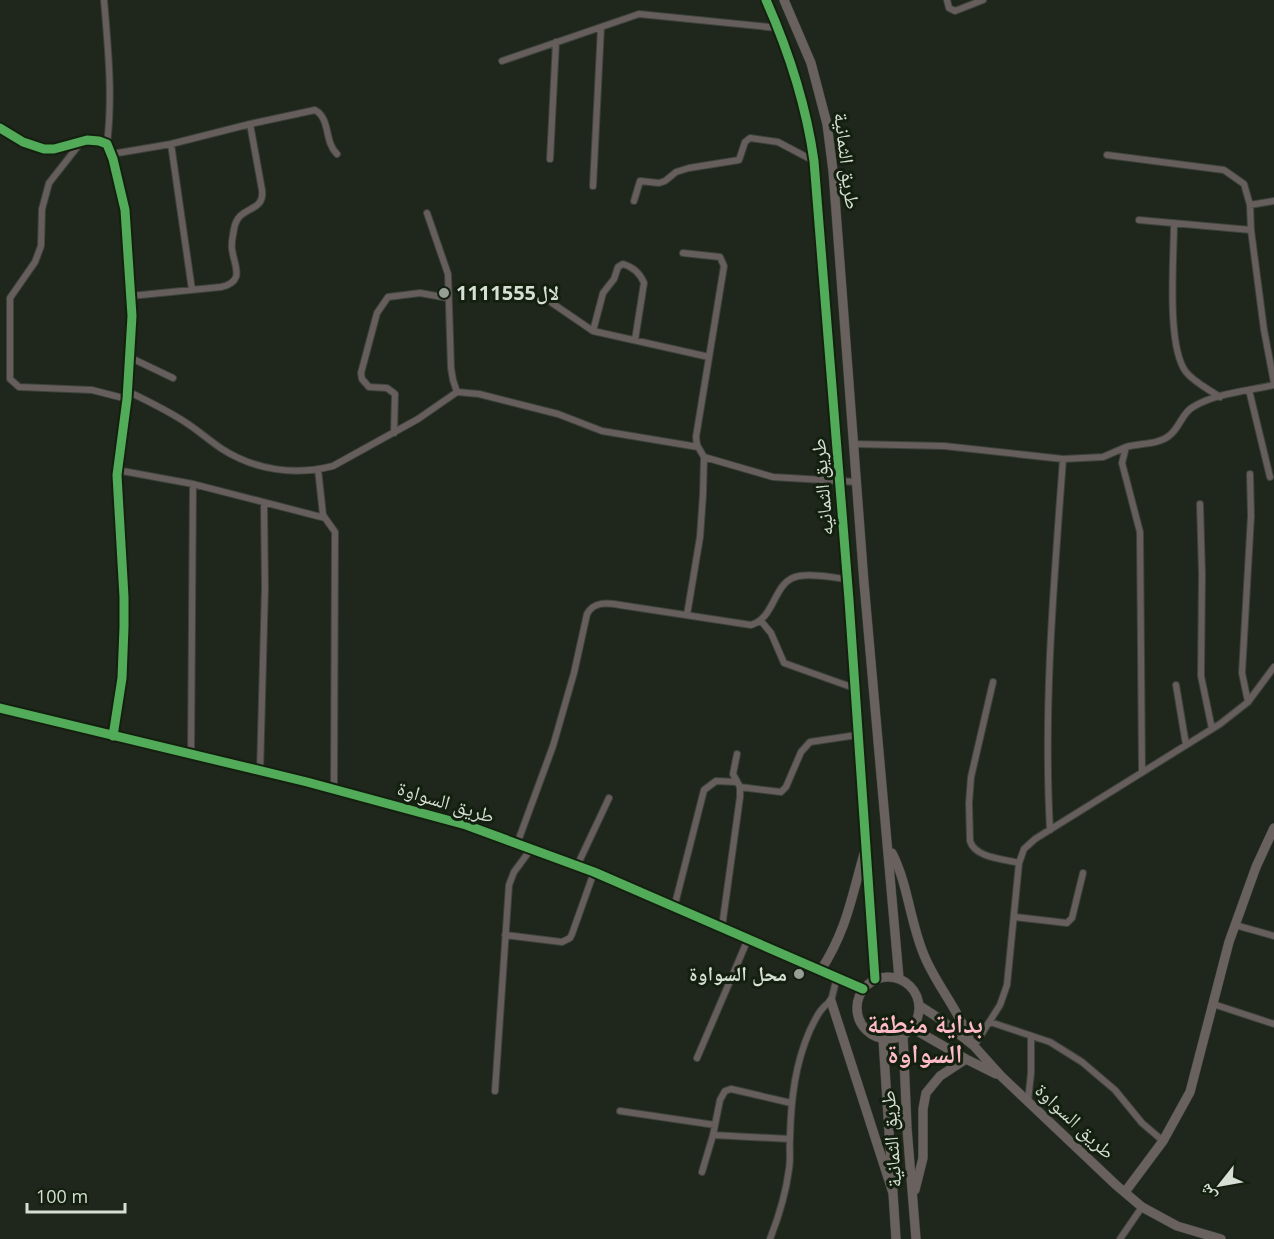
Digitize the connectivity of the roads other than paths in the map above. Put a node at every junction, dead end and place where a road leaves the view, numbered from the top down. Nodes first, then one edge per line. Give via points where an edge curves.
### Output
1 (104, 0) edge
2 (766, 0) edge
3 (784, 0) edge
4 (947, 0) edge
5 (982, 0) edge
6 (601, 27) junction
7 (779, 28) junction
8 (556, 42) junction
9 (502, 61) dead end
10 (250, 124) junction
11 (0, 128) edge
12 (82, 141) junction
13 (106, 144) junction
14 (171, 144) junction
15 (112, 154) junction
16 (337, 154) dead end
17 (1107, 155) dead end
18 (550, 159) dead end
19 (814, 161) junction
20 (593, 186) dead end
21 (634, 201) dead end
22 (1274, 201) edge
23 (1250, 205) junction
24 (427, 213) dead end
25 (1139, 220) dead end
26 (1174, 223) junction
27 (1251, 230) junction
28 (683, 253) dead end
29 (192, 290) junction
30 (131, 296) junction
31 (448, 297) junction
32 (552, 303) dead end
33 (593, 331) junction
34 (636, 340) junction
35 (129, 357) junction
36 (709, 357) junction
37 (173, 378) dead end
38 (1274, 384) edge
39 (1249, 390) junction
40 (127, 391) junction
41 (457, 392) junction
42 (1220, 397) junction
43 (127, 399) junction
44 (394, 433) junction
45 (854, 444) junction
46 (698, 447) junction
47 (1126, 447) junction
48 (705, 457) junction
49 (1063, 459) junction
50 (318, 469) junction
51 (117, 470) junction
52 (1250, 474) dead end
53 (1270, 477) dead end
54 (839, 481) junction
55 (857, 482) junction
56 (193, 484) junction
57 (264, 504) junction
58 (1200, 504) dead end
59 (325, 518) junction
60 (848, 579) junction
61 (687, 615) junction
62 (761, 621) junction
63 (1274, 667) edge
64 (993, 682) dead end
65 (1176, 685) dead end
66 (854, 687) junction
67 (1248, 702) junction
68 (0, 708) edge
69 (1212, 729) junction
70 (857, 735) junction
71 (113, 736) junction
72 (1186, 745) junction
73 (737, 754) dead end
74 (190, 755) junction
75 (260, 772) junction
76 (1142, 772) junction
77 (738, 784) junction
78 (334, 789) junction
79 (609, 798) dead end
80 (1274, 828) edge
81 (1050, 830) junction
82 (517, 844) junction
83 (867, 846) junction
84 (889, 847) junction
85 (531, 849) junction
86 (1019, 863) junction
87 (577, 866) junction
88 (594, 872) junction
89 (1083, 873) dead end
90 (675, 908) junction
91 (1015, 917) junction
92 (1235, 925) junction
93 (722, 927) junction
94 (505, 935) junction
95 (1274, 936) edge
96 (748, 939) junction
97 (821, 970) junction
98 (837, 977) junction
99 (899, 978) junction
100 (875, 979) junction
101 (863, 989) junction
102 (831, 1000) junction
103 (1213, 1004) junction
104 (920, 1006) junction
105 (990, 1022) junction
106 (1274, 1024) edge
107 (912, 1028) junction
108 (903, 1035) junction
109 (1031, 1036) junction
110 (883, 1039) junction
111 (972, 1044) junction
112 (697, 1058) dead end
113 (966, 1059) junction
114 (1001, 1076) junction
115 (495, 1091) dead end
116 (1028, 1101) junction
117 (791, 1103) junction
118 (620, 1111) dead end
119 (715, 1125) junction
120 (713, 1135) junction
121 (790, 1139) junction
122 (1163, 1141) junction
123 (702, 1172) dead end
124 (1125, 1192) junction
125 (893, 1193) junction
126 (913, 1196) junction
127 (1142, 1207) junction
128 (770, 1239) edge
129 (896, 1239) edge
130 (916, 1239) edge
131 (1120, 1239) edge
132 (1221, 1239) edge

1 - 13 street via 111,116
2 - 7 street, طريق الثمانيه
3 - 45 street, طريق الثمانية via 811,63 827,124
4 - 5 street via 949,8 955,10
6 - 7 street via 646,14
6 - 8 street
6 - 20 street
7 - 19 street, طريق الثمانيه via 805,108
8 - 9 street
8 - 18 street
10 - 14 street
10 - 16 street via 315,110 322,115 331,149
10 - 29 street via 263,197 235,223 232,246 237,278 228,286
11 - 12 street via 44,149
12 - 13 street
12 - 43 street via 49,183 42,209 41,246 35,262 10,298 10,379 19,387 92,390
13 - 15 street
14 - 15 street
14 - 29 street
15 - 30 street via 124,210
17 - 23 street via 1224,170 1244,184
19 - 21 street via 778,142 750,138 739,160 681,170 659,183 640,182
19 - 54 street, طريق الثمانيه
22 - 23 street
23 - 27 street
24 - 31 street via 446,265
25 - 26 street
26 - 27 street
26 - 42 street via 1175,345 1185,371
27 - 38 street
28 - 36 street via 720,258 724,266
29 - 30 street
30 - 35 street
31 - 41 street via 451,368
31 - 44 street via 394,295 383,301 377,313 361,373 369,387 387,388 395,394
32 - 33 street
33 - 34 street
33 - 34 street via 603,293 623,264 640,274 644,283
34 - 36 street
35 - 37 street
35 - 40 street
36 - 46 street via 696,437
38 - 39 street
39 - 42 street
39 - 53 street
40 - 43 street
40 - 50 street via 182,420 239,458 275,470
41 - 44 street
41 - 46 street via 558,414 602,431
42 - 47 street via 1187,411 1169,437
43 - 51 street
44 - 50 street via 333,466
45 - 49 street via 944,446
45 - 55 street, طريق الثمانية
46 - 48 street
47 - 49 street via 1103,457
47 - 76 street via 1122,463 1140,532
48 - 54 street via 773,477
48 - 61 street via 701,527
49 - 81 street via 1048,707 1046,770
50 - 59 street
51 - 56 street
51 - 71 street via 124,627
52 - 67 street via 1242,673
54 - 55 street
54 - 60 street, طريق الثمانيه
55 - 84 street, طريق الثمانية
56 - 57 street
56 - 74 street
57 - 59 street
57 - 75 street
58 - 69 street via 1201,676
59 - 78 street via 335,532
60 - 62 street via 794,577 782,587
60 - 66 street, طريق الثمانيه
61 - 62 street via 751,625
61 - 82 street via 609,603 589,609 554,746
62 - 66 street via 771,633 784,663
63 - 67 street
64 - 86 street via 971,777 970,841 981,853
65 - 72 street
66 - 70 street, طريق الثمانيه
67 - 69 street
68 - 71 street, طريق السواوة
69 - 72 street
70 - 77 street via 810,742 781,792
70 - 83 street, طريق الثمانيه
71 - 74 street, طريق السواوة
72 - 76 street
73 - 77 street via 733,774
74 - 75 street, طريق السواوة
75 - 78 street, طريق السواوة
76 - 81 street
77 - 90 street via 716,781 704,790
77 - 93 street via 734,847
78 - 82 street, طريق السواوة via 446,819
79 - 87 street
80 - 92 street
81 - 86 street via 1024,849
82 - 85 street, طريق السواوة
83 - 97 street via 843,929
83 - 100 street, طريق الثمانيه
84 - 99 street, طريق الثمانية
84 - 111 street via 900,871 923,954
85 - 87 street, طريق السواوة
85 - 94 street via 511,878
86 - 91 street
87 - 88 street, طريق السواوة
88 - 90 street, طريق السواوة
88 - 94 street via 567,940
89 - 91 street via 1072,918 1067,923
90 - 93 street, طريق السواوة
91 - 105 street via 1007,986
92 - 95 street
92 - 103 street
93 - 96 street, طريق السواوة
94 - 115 street
96 - 97 street, طريق السواوة
96 - 112 street
97 - 98 street, طريق السواوة
98 - 101 street, طريق السواوة
98 - 102 street
99 - 100 street
99 - 104 street via 914,989
100 - 101 street
101 - 110 street via 857,1004 859,1019 868,1032
102 - 117 street via 822,1007 806,1038
102 - 125 street
103 - 106 street
103 - 122 street via 1190,1092
104 - 107 street
104 - 111 street, طريق السواوة
105 - 109 street
105 - 111 street
107 - 108 street
107 - 113 street
108 - 110 street
108 - 126 street, طريق الثمانية
109 - 116 street
109 - 122 street via 1056,1046 1098,1074
110 - 125 street
111 - 114 street, طريق السواوة
113 - 114 street
113 - 126 street via 940,1076 926,1093 923,1158
114 - 116 street, طريق السواوة
116 - 124 street, طريق السواوة
117 - 119 street via 728,1090 720,1100
117 - 121 street
118 - 119 street
119 - 120 street
120 - 121 street
120 - 123 street
121 - 128 street via 788,1181
122 - 124 street
124 - 127 street, طريق السواوة
125 - 129 street
126 - 130 street, طريق الثمانية
127 - 131 street
127 - 132 street, طريق السواوة via 1177,1226

